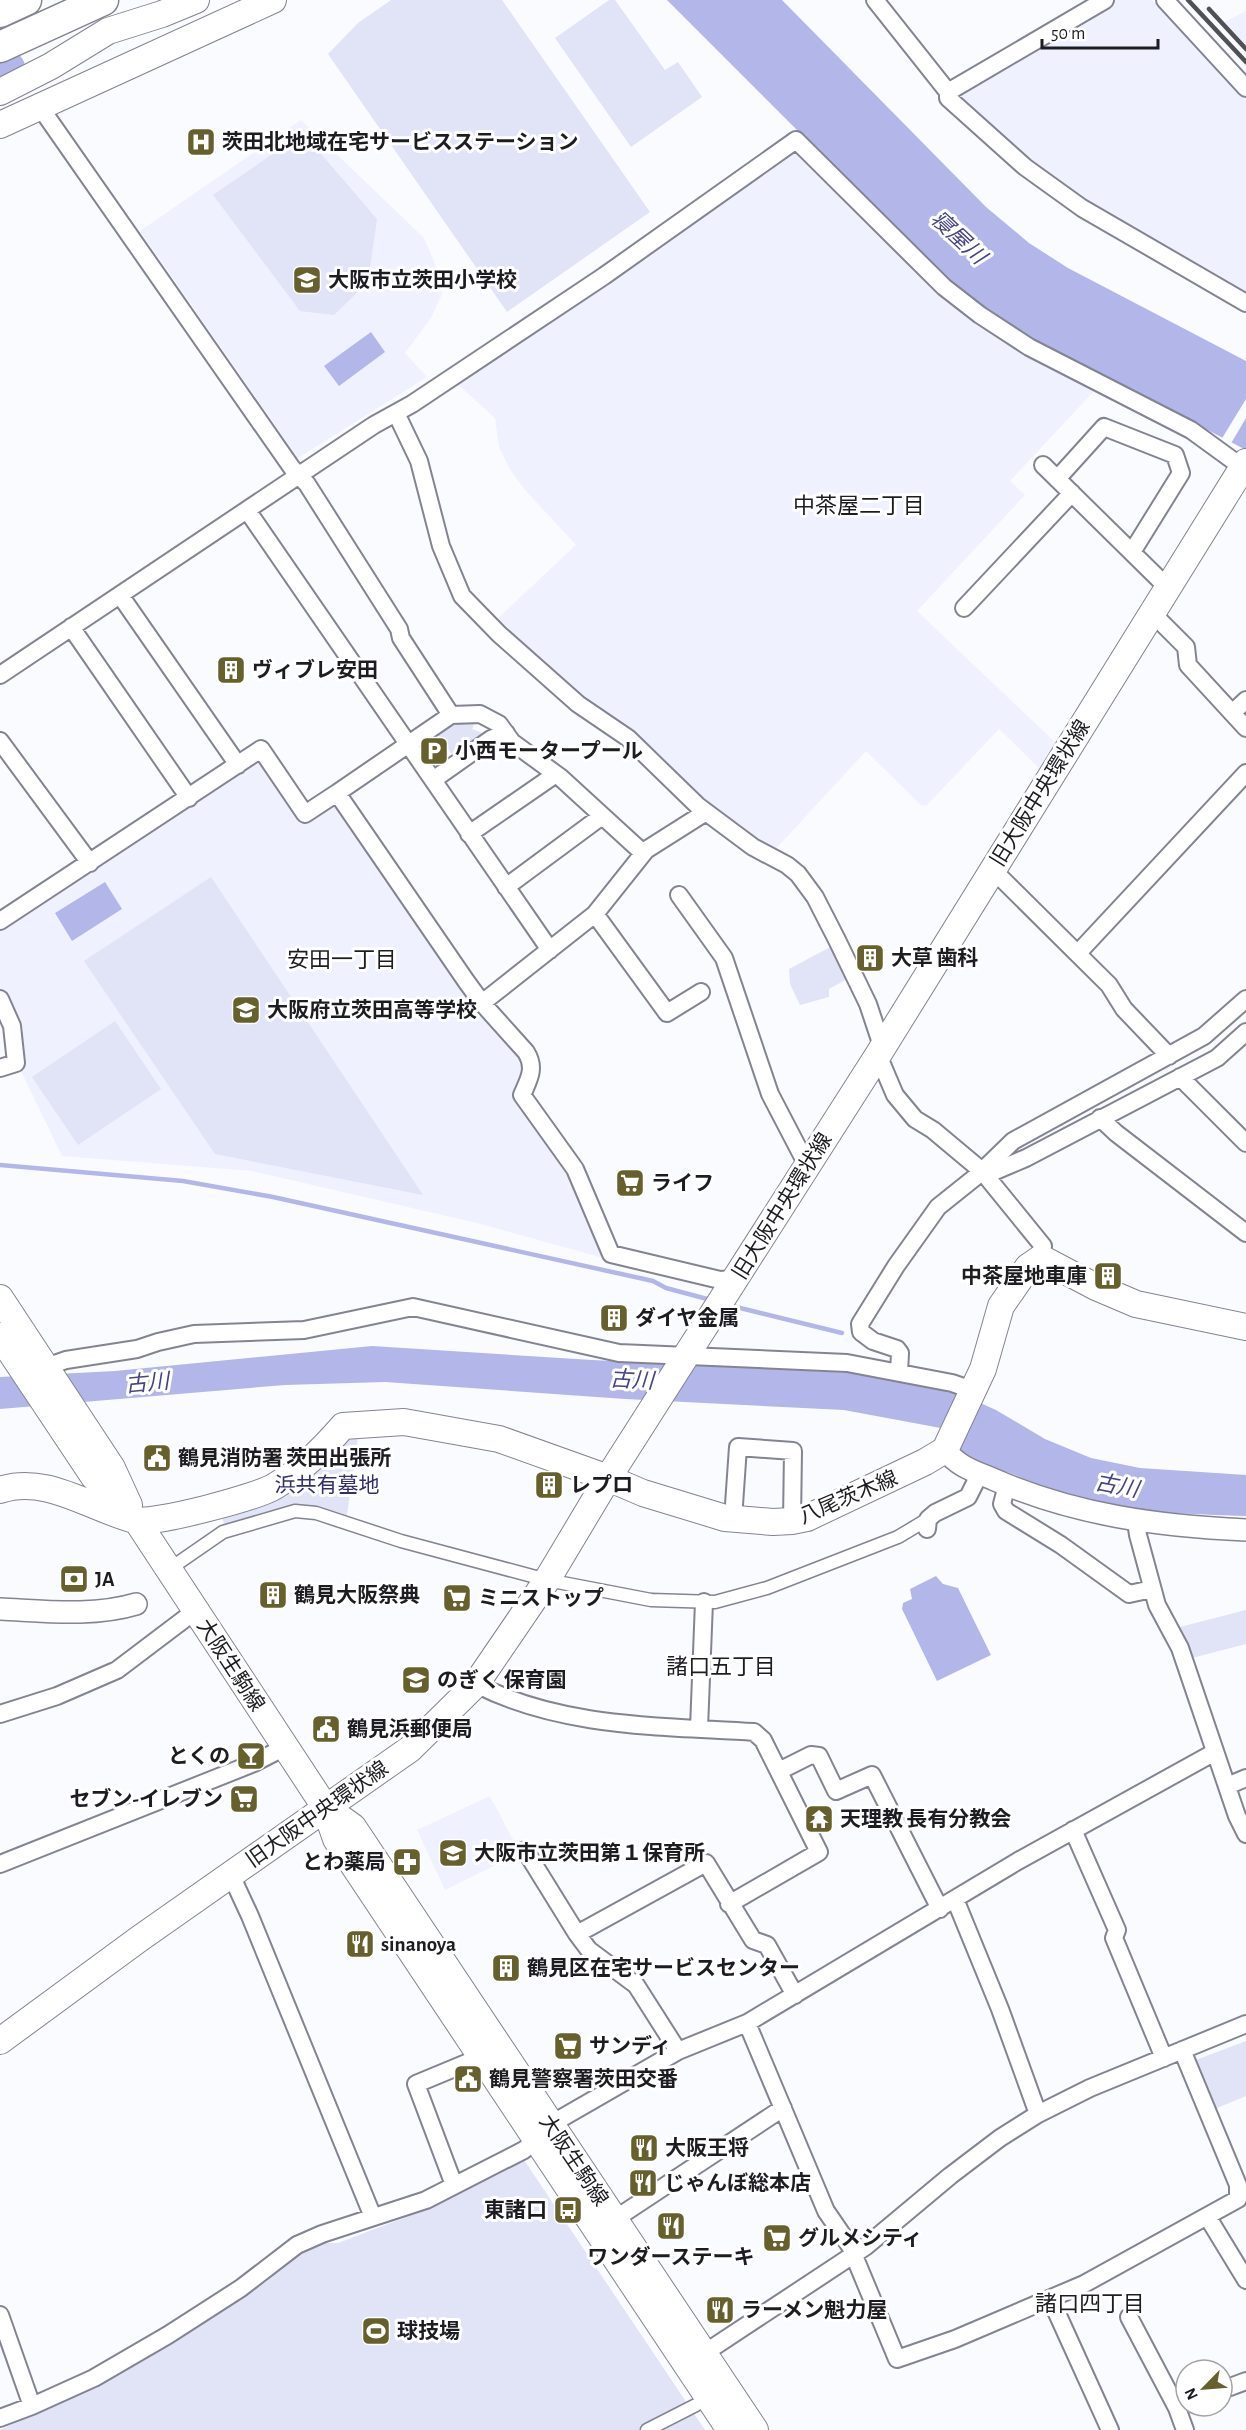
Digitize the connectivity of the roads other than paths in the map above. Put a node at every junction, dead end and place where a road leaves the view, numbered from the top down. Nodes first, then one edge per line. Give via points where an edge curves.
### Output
1 (26, 0) edge
2 (103, 0) edge
3 (174, 0) edge
4 (196, 0) edge
5 (273, 0) edge
6 (875, 0) edge
7 (1105, 0) edge
8 (1165, 0) edge
9 (0, 12) edge
10 (108, 31) junction
11 (0, 47) edge
12 (0, 79) edge
13 (1246, 88) edge
14 (0, 92) edge
15 (948, 92) junction
16 (40, 107) junction
17 (0, 125) edge
18 (1246, 303) edge
19 (396, 413) junction
20 (1042, 465) dead end
21 (1245, 467) edge
22 (298, 476) junction
23 (1057, 479) junction
24 (1072, 493) junction
25 (247, 510) junction
26 (1132, 552) junction
27 (1168, 588) junction
28 (120, 595) junction
29 (964, 608) dead end
30 (1152, 613) junction
31 (71, 627) junction
32 (0, 675) edge
33 (1246, 700) edge
34 (1232, 713) junction
35 (451, 715) junction
36 (1246, 728) edge
37 (506, 733) junction
38 (0, 741) edge
39 (409, 745) junction
40 (238, 765) junction
41 (1246, 773) edge
42 (556, 774) junction
43 (433, 780) junction
44 (337, 794) junction
45 (189, 798) junction
46 (706, 812) junction
47 (602, 816) junction
48 (470, 834) junction
49 (643, 853) junction
50 (90, 863) junction
51 (993, 870) junction
52 (506, 887) junction
53 (679, 895) dead end
54 (595, 914) junction
55 (0, 921) edge
56 (550, 950) junction
57 (1078, 953) junction
58 (701, 992) dead end
59 (0, 999) edge
60 (1246, 999) edge
61 (482, 1003) junction
62 (1218, 1026) junction
63 (1243, 1042) edge
64 (880, 1051) junction
65 (1169, 1056) junction
66 (0, 1068) edge
67 (1180, 1077) junction
68 (1100, 1118) junction
69 (1246, 1143) edge
70 (1008, 1157) junction
71 (807, 1165) junction
72 (984, 1173) junction
73 (1246, 1233) edge
74 (1041, 1257) junction
75 (733, 1283) junction
76 (0, 1298) edge
77 (1246, 1327) edge
78 (0, 1336) edge
79 (685, 1359) junction
80 (34, 1368) junction
81 (899, 1372) junction
82 (971, 1392) junction
83 (948, 1442) junction
84 (980, 1473) junction
85 (608, 1478) junction
86 (1007, 1485) junction
87 (0, 1490) edge
88 (733, 1519) junction
89 (137, 1521) junction
90 (792, 1521) junction
91 (1136, 1521) junction
92 (928, 1524) joint
93 (1246, 1530) edge
94 (168, 1570) junction
95 (547, 1580) junction
96 (1152, 1589) junction
97 (704, 1602) junction
98 (136, 1604) dead end
99 (0, 1609) edge
100 (195, 1611) junction
101 (476, 1684) junction
102 (0, 1714) edge
103 (699, 1728) junction
104 (285, 1746) junction
105 (1215, 1752) junction
106 (779, 1771) junction
107 (1246, 1778) edge
108 (1227, 1786) junction
109 (325, 1808) junction
110 (1073, 1830) junction
111 (1246, 1834) edge
112 (525, 1850) dead end
113 (0, 1864) edge
114 (231, 1875) junction
115 (955, 1899) junction
116 (729, 1904) junction
117 (940, 1909) junction
118 (577, 1934) junction
119 (795, 1995) junction
120 (747, 2023) junction
121 (1246, 2024) edge
122 (0, 2041) edge
123 (678, 2050) junction
124 (1182, 2050) junction
125 (481, 2057) junction
126 (1164, 2058) junction
127 (783, 2108) junction
128 (1038, 2114) junction
129 (544, 2133) junction
130 (454, 2185) junction
131 (1207, 2216) junction
132 (373, 2217) junction
133 (615, 2219) junction
134 (854, 2255) junction
135 (1245, 2275) edge
136 (1051, 2300) junction
137 (0, 2316) edge
138 (1129, 2317) dead end
139 (695, 2359) junction
140 (1174, 2394) edge
141 (696, 2405) dead end
142 (32, 2406) junction
143 (0, 2418) edge
144 (647, 2430) edge
145 (730, 2430) edge
146 (755, 2430) edge
147 (1110, 2430) edge

1 - 9 highway
2 - 11 highway
3 - 10 main road
4 - 10 main road
5 - 16 main road
6 - 15 street
7 - 15 street
8 - 13 street
10 - 12 main road
10 - 14 main road
15 - 18 street via 948,98 1024,166 1082,208
16 - 17 main road
16 - 22 street
19 - 21 street via 604,276 796,140 944,286 980,315 1029,347 1191,430
19 - 22 street
19 - 46 street via 420,461 441,546 462,596 578,704 628,738
20 - 23 street
21 - 27 main road, 旧大阪中央環状線
22 - 25 street
22 - 35 street via 307,484
23 - 24 street
23 - 26 street via 1104,427 1175,455 1181,473
24 - 26 street
24 - 29 street
25 - 28 street
25 - 39 street
26 - 27 street
27 - 30 main road, 旧大阪中央環状線
28 - 31 street
28 - 40 street
30 - 34 street via 1186,647 1188,665
30 - 51 main road, 旧大阪中央環状線
31 - 32 street
31 - 45 street
33 - 34 street
34 - 36 street
35 - 37 street via 480,714 499,724
35 - 39 street
37 - 42 street via 512,742
37 - 43 street via 494,737
38 - 50 street
39 - 43 street
39 - 44 street
40 - 44 street via 261,749 305,814
40 - 45 street
41 - 57 street
42 - 47 street
42 - 48 street
43 - 48 street
44 - 61 street
45 - 50 street
46 - 49 street
46 - 64 street via 761,852 787,865 803,880 868,1004
47 - 49 street
47 - 52 street
48 - 52 street
49 - 54 street
50 - 55 street
51 - 57 street
51 - 64 main road, 旧大阪中央環状線
52 - 56 street
53 - 71 street via 724,958 770,1094
54 - 56 street
54 - 58 street via 667,1013
56 - 61 street
57 - 65 street
59 - 66 street via 12,1026 16,1062
60 - 62 street
61 - 75 street via 529,1056 532,1072 522,1095 575,1169 611,1254
62 - 63 street
62 - 65 street
63 - 67 street
64 - 71 main road, 旧大阪中央環状線
64 - 72 street via 895,1095 915,1119
65 - 70 street via 1032,1129
67 - 68 street
67 - 69 street
68 - 70 street
68 - 73 street
70 - 72 street
71 - 75 main road, 旧大阪中央環状線
72 - 74 street via 1043,1246
72 - 81 street via 941,1204 924,1224 860,1324 868,1339 897,1349
74 - 77 main road via 1136,1304
74 - 82 main road via 1028,1267 1000,1306 983,1369
75 - 79 main road, 旧大阪中央環状線
76 - 80 main road, 大阪生駒線
78 - 80 main road, 大阪生駒線
79 - 80 street via 597,1350 413,1307 304,1330 194,1334 138,1349
79 - 81 street via 838,1362
79 - 85 main road, 旧大阪中央環状線
80 - 89 main road, 大阪生駒線 via 66,1417 94,1477
81 - 82 street via 952,1383
82 - 83 main road
83 - 84 street via 958,1464
83 - 90 main road, 八尾茨木線 via 925,1462 860,1495
84 - 86 street
84 - 92 street via 968,1497 935,1513
85 - 88 main road, 八尾茨木線 via 674,1503
85 - 89 main road, 八尾茨木線 via 499,1439 404,1422 343,1426 311,1462 273,1488 176,1517
85 - 95 main road, 旧大阪中央環状線
86 - 91 street via 1076,1508
86 - 96 street via 1002,1504 1006,1511 1129,1594
87 - 89 main road, 八尾茨木線 via 41,1486
88 - 90 main road, 八尾茨木線
88 - 90 street via 738,1447 793,1451
89 - 94 main road, 大阪生駒線
91 - 93 street
91 - 96 street
92 - 97 street via 767,1588
94 - 95 street via 223,1532 295,1512 316,1512 401,1541
94 - 100 main road, 大阪生駒線
95 - 97 street via 651,1600
95 - 101 main road, 旧大阪中央環状線
96 - 105 street via 1180,1648
97 - 103 street
98 - 99 street via 78,1612
100 - 102 street via 117,1670 57,1696
100 - 104 main road, 大阪生駒線
101 - 103 street via 523,1705 581,1719
101 - 109 main road, 旧大阪中央環状線 via 410,1749
103 - 106 street via 754,1732 763,1740
104 - 109 main road, 大阪生駒線
104 - 113 street via 255,1763
105 - 108 street
105 - 110 street
106 - 116 street via 819,1852
106 - 117 street via 811,1755 819,1756 836,1791 872,1775
107 - 108 street
108 - 111 street
109 - 114 main road, 旧大阪中央環状線
109 - 125 main road, 大阪生駒線 via 336,1839
109 - 129 main road, 大阪生駒線 via 353,1827
110 - 115 street
110 - 126 street via 1117,1930 1114,1938
112 - 118 street
114 - 122 main road, 旧大阪中央環状線
114 - 132 street
115 - 117 street
115 - 128 street
116 - 118 street via 706,1863
116 - 119 street via 753,1940 767,1945
117 - 119 street
118 - 123 street via 589,1950 636,1985
119 - 120 street
120 - 123 street
120 - 127 street
121 - 124 street
123 - 129 street via 560,2119
124 - 126 street
124 - 131 street via 1238,2185 1238,2199
125 - 129 main road, 大阪生駒線
125 - 130 street via 416,2084
126 - 128 street
127 - 133 street
127 - 134 street via 826,2211
128 - 134 street via 980,2153
129 - 130 street via 524,2150
129 - 133 main road, 大阪生駒線
129 - 139 main road, 大阪生駒線 via 577,2203
130 - 132 street via 426,2200
131 - 135 street
131 - 136 street
132 - 142 street via 297,2245 241,2288 168,2335 94,2378
133 - 139 main road, 大阪生駒線
134 - 136 street via 897,2359
134 - 139 street
136 - 147 street
137 - 142 street
138 - 140 street
139 - 145 main road, 大阪生駒線
139 - 146 main road, 大阪生駒線
141 - 144 street
142 - 143 street

